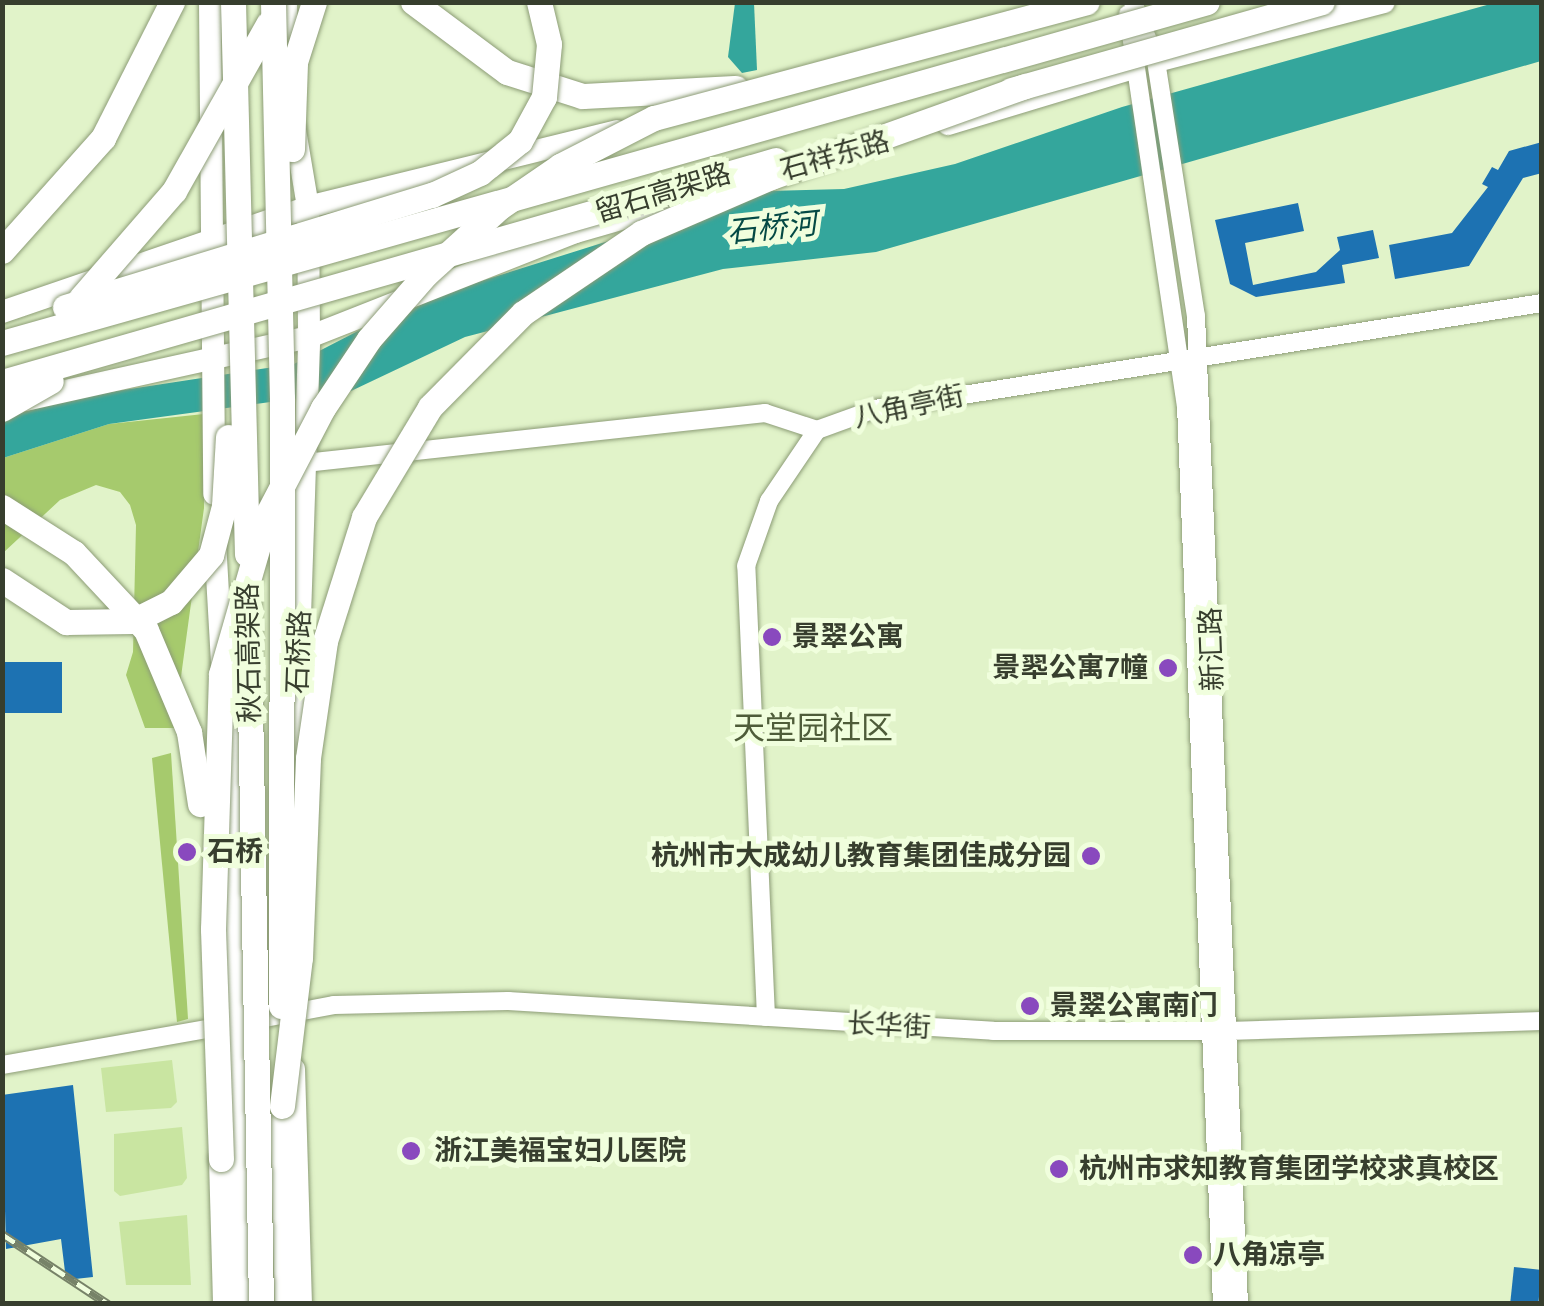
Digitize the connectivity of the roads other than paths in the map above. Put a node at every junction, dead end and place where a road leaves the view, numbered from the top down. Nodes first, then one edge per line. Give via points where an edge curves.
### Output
1 (172, 2) edge
2 (210, 2) edge
3 (233, 2) edge
4 (274, 2) edge
5 (286, 2) edge
6 (314, 2) edge
7 (413, 2) edge
8 (539, 2) edge
9 (1058, 2) edge
10 (1087, 2) edge
11 (1130, 2) edge
12 (1207, 2) edge
13 (1322, 2) edge
14 (1384, 2) edge
15 (1156, 61) junction
16 (1132, 68) junction
17 (756, 86) junction
18 (1026, 86) junction
19 (308, 207) junction
20 (213, 236) junction
21 (2, 251) edge
22 (355, 284) junction
23 (238, 292) junction
24 (1542, 302) edge
25 (2, 312) edge
26 (2, 330) edge
27 (309, 340) junction
28 (2, 342) edge
29 (1198, 356) junction
30 (1178, 359) junction
31 (2, 360) edge
32 (213, 366) junction
33 (2, 382) edge
34 (282, 398) junction
35 (2, 407) edge
36 (817, 430) junction
37 (305, 463) junction
38 (2, 508) edge
39 (2, 580) edge
40 (212, 929) junction
41 (293, 1013) junction
42 (766, 1017) junction
43 (1542, 1020) edge
44 (239, 1023) junction
45 (1219, 1031) junction
46 (2, 1065) edge
47 (282, 1106) junction
48 (226, 1304) edge
49 (244, 1304) edge
50 (261, 1304) edge
51 (287, 1304) edge
52 (301, 1304) edge
53 (1222, 1304) edge
54 (1239, 1304) edge

1 - 21 highway via 102,138
2 - 20 main road
3 - 23 highway, 秋石高架路, bridge
4 - 31 highway, bridge via 223,114 144,234 101,280
4 - 34 highway, 秋石高架路, bridge
5 - 19 main road, 石桥路 via 289,96
6 - 34 highway, bridge via 295,62 296,277
7 - 17 highway, bridge via 507,72 582,96 652,98
8 - 26 highway, bridge via 549,44 544,97 520,141 480,173 432,195
9 - 19 main road via 762,97
10 - 17 highway, bridge
11 - 15 street, 新汇路
11 - 16 street, 新汇路
12 - 28 highway, 留石高架路, bridge
13 - 18 highway, 留石高架路, bridge
14 - 15 main road, 石祥东路
15 - 16 main road, 石祥东路
15 - 29 street, 新汇路
16 - 27 main road, 石祥东路 via 576,232
16 - 30 street, 新汇路
17 - 40 highway, bridge via 654,118 521,191 426,274 344,374 267,515 230,631 215,731
18 - 22 highway, 留石高架路, bridge
18 - 47 highway, bridge via 771,177 641,233 522,314 430,407 364,517 324,641 308,758 300,958
19 - 20 main road
19 - 27 main road, 石桥路
20 - 25 main road
20 - 32 main road
22 - 33 highway, 留石高架路, bridge
22 - 35 highway, bridge via 298,313 32,388
23 - 39 highway, bridge via 224,506 211,555 186,590 134,621 90,625 40,611
23 - 50 highway, 秋石高架路, bridge
24 - 29 street, 八角亭街
27 - 32 main road, 石祥东路
27 - 37 main road, 石桥路
29 - 30 street, 八角亭街
29 - 45 street, 新汇路
30 - 36 street, 八角亭街 via 874,409
30 - 45 street, 新汇路 via 1186,405
32 - 35 main road, 石祥东路
32 - 44 main road via 216,609 232,744
34 - 47 highway, 秋石高架路, bridge
36 - 37 street via 766,413
36 - 42 street, 八角亭街 via 769,502 746,566
37 - 41 main road, 石桥路
38 - 40 highway, bridge via 44,530 98,574 146,630 164,664 196,769
40 - 48 highway, bridge
41 - 42 street, 长华街 via 334,1005 508,1001
41 - 44 street, 长华街
41 - 52 main road, 石桥路
42 - 45 street, 长华街 via 993,1031
43 - 45 street, 长华街
44 - 46 street, 长华街
44 - 49 main road
45 - 53 street, 新汇路
45 - 54 street, 新汇路
47 - 51 highway, 秋石高架路

